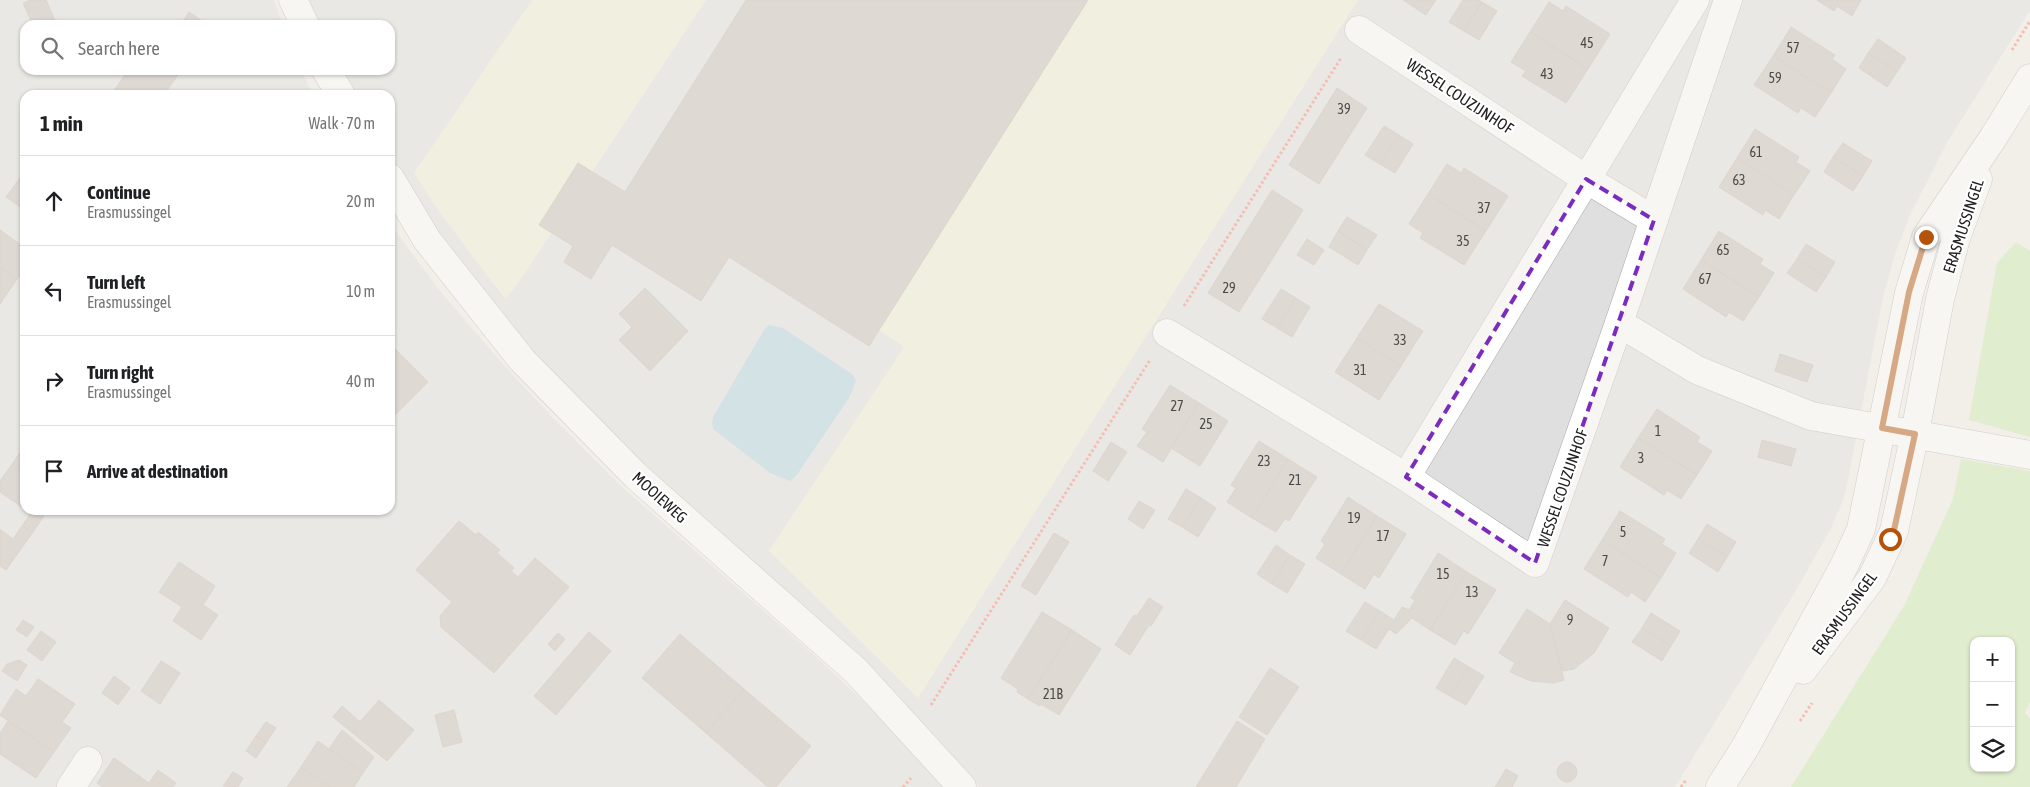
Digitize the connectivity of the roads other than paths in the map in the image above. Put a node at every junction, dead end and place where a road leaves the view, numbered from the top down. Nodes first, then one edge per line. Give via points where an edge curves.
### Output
1 (293, 0) edge
2 (1695, 0) edge
3 (1728, 0) edge
4 (303, 20) edge
5 (1359, 30) road end
6 (329, 75) edge
7 (2030, 78) edge
8 (338, 90) edge
9 (1993, 138) junction
10 (1586, 179) junction
11 (395, 186) edge
12 (1654, 220) junction
13 (1620, 324) junction
14 (1167, 333) road end
15 (1882, 428) junction
16 (1915, 434) junction
17 (2030, 455) edge
18 (1406, 477) junction
19 (1746, 746) junction
20 (88, 761) dead end
21 (71, 787) edge
22 (962, 787) edge
23 (1720, 787) edge

1 - 4 street
2 - 10 street
3 - 12 street, WESSEL COUZIJNHOF
5 - 10 street, WESSEL COUZIJNHOF
6 - 8 street
7 - 9 street, ERASMUSSINGEL
9 - 15 street, ERASMUSSINGEL via 1926,237 1909,292
9 - 16 street, ERASMUSSINGEL via 1956,238 1940,299
10 - 12 street, WESSEL COUZIJNHOF
10 - 18 street
11 - 22 street, MOOIEWEG via 427,240 522,360 636,476 856,671
12 - 13 street, WESSEL COUZIJNHOF
13 - 15 street via 1697,370 1811,416
13 - 18 street, WESSEL COUZIJNHOF via 1536,563
14 - 18 street, WESSEL COUZIJNHOF
15 - 16 street
15 - 19 street, ERASMUSSINGEL via 1860,529 1844,566
16 - 17 street
16 - 19 street, ERASMUSSINGEL via 1894,530 1872,578
19 - 23 street, ERASMUSSINGEL
20 - 21 street

